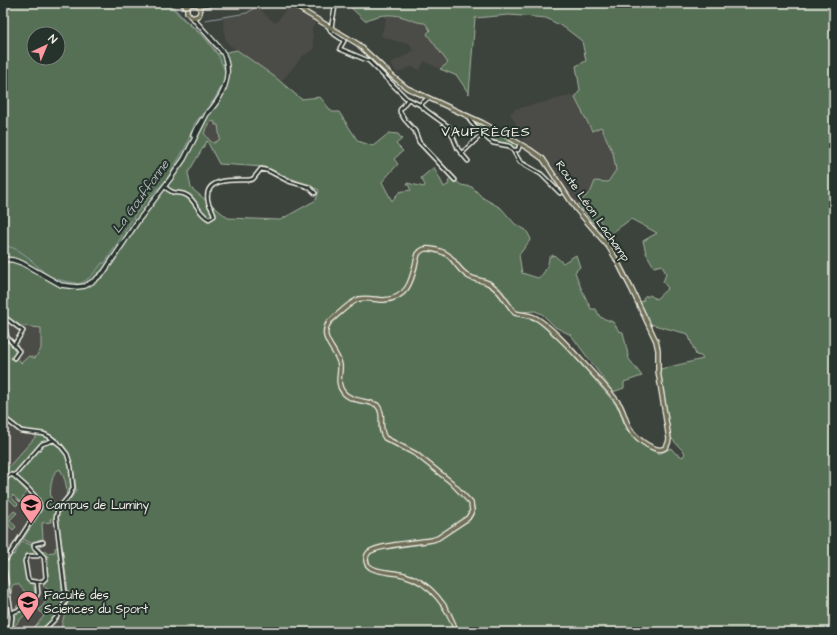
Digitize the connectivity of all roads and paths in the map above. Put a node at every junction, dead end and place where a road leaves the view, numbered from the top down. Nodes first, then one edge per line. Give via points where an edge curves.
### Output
1 (182, 3) edge
2 (189, 3) edge
3 (222, 3) edge
4 (290, 3) edge
5 (334, 3) edge
6 (199, 6) junction
7 (187, 8) junction
8 (200, 12) junction
9 (198, 16) junction
10 (193, 18) junction
11 (199, 25) junction
12 (330, 27) junction
13 (428, 98) junction
14 (408, 100) junction
15 (420, 105) junction
16 (468, 115) junction
17 (482, 134) junction
18 (520, 144) junction
19 (513, 150) junction
20 (462, 153) junction
21 (468, 161) dead end
22 (455, 180) dead end
23 (165, 187) junction
24 (315, 193) dead end
25 (560, 193) dead end
26 (3, 259) edge
27 (3, 316) edge
28 (14, 345) junction
29 (14, 358) dead end
30 (3, 417) edge
31 (54, 440) junction
32 (14, 476) junction
33 (3, 481) edge
34 (42, 542) dead end
35 (40, 553) junction
36 (3, 561) edge
37 (4, 579) edge
38 (37, 582) junction
39 (11, 613) junction
40 (6, 632) edge
41 (42, 632) edge
42 (456, 632) edge

1 - 7 main road
2 - 6 main road
2 - 7 main road
3 - 6 main road
3 - 8 main road
4 - 12 main road, Route Léon Lachamp
5 - 12 street
6 - 8 main road
7 - 10 main road via 188,14
8 - 9 main road
9 - 10 main road
9 - 11 street
10 - 11 street
11 - 23 street via 224,54 228,72 227,84
12 - 13 main road, Route Léon Lachamp via 358,44 403,85
12 - 14 street via 331,32 344,41 340,50 372,62
13 - 15 street
13 - 16 main road, Route Léon Lachamp
14 - 15 street
14 - 22 street via 400,111 423,146
15 - 20 street via 449,127
16 - 17 street via 468,119
16 - 18 main road, Route Léon Lachamp
17 - 19 street via 493,143 507,145
17 - 20 street
18 - 19 street via 518,150
18 - 42 main road, Route Léon Lachamp via 538,154 548,165 576,209 608,246 629,284 658,347 658,370 669,439 665,448 655,450 632,432 614,398 567,345 534,316 515,313 499,291 488,283 467,276 444,252 423,249 418,254 409,286 400,294 389,299 357,300 329,322 325,334 340,364 338,378 343,392 354,400 377,406 382,413 381,428 385,438 416,454 451,482 472,504 472,512 468,518 438,538 379,548 370,551 366,556 368,565 374,569 405,575 425,586 444,606
19 - 25 street via 520,162 541,174
20 - 21 street
23 - 24 street via 171,193 189,197 209,219 214,216 208,199 208,191 212,186 224,180 253,179 261,169 309,188
23 - 26 street via 138,221 104,272 89,284 74,287 61,285 22,263
27 - 28 street via 7,337
27 - 28 street via 23,331
28 - 29 street via 18,351
30 - 31 street via 17,429 44,434
31 - 32 street via 42,444
31 - 41 street via 64,449 70,460 73,488 58,509 56,518 66,601 56,618
32 - 33 street via 10,475
32 - 36 street via 40,503 39,509
34 - 35 street via 34,546
35 - 38 street via 44,556 46,576 44,580
35 - 38 street via 38,556 28,556 25,560 28,579
36 - 37 street
37 - 39 street
38 - 39 street via 38,593 32,605
39 - 40 street via 12,620

